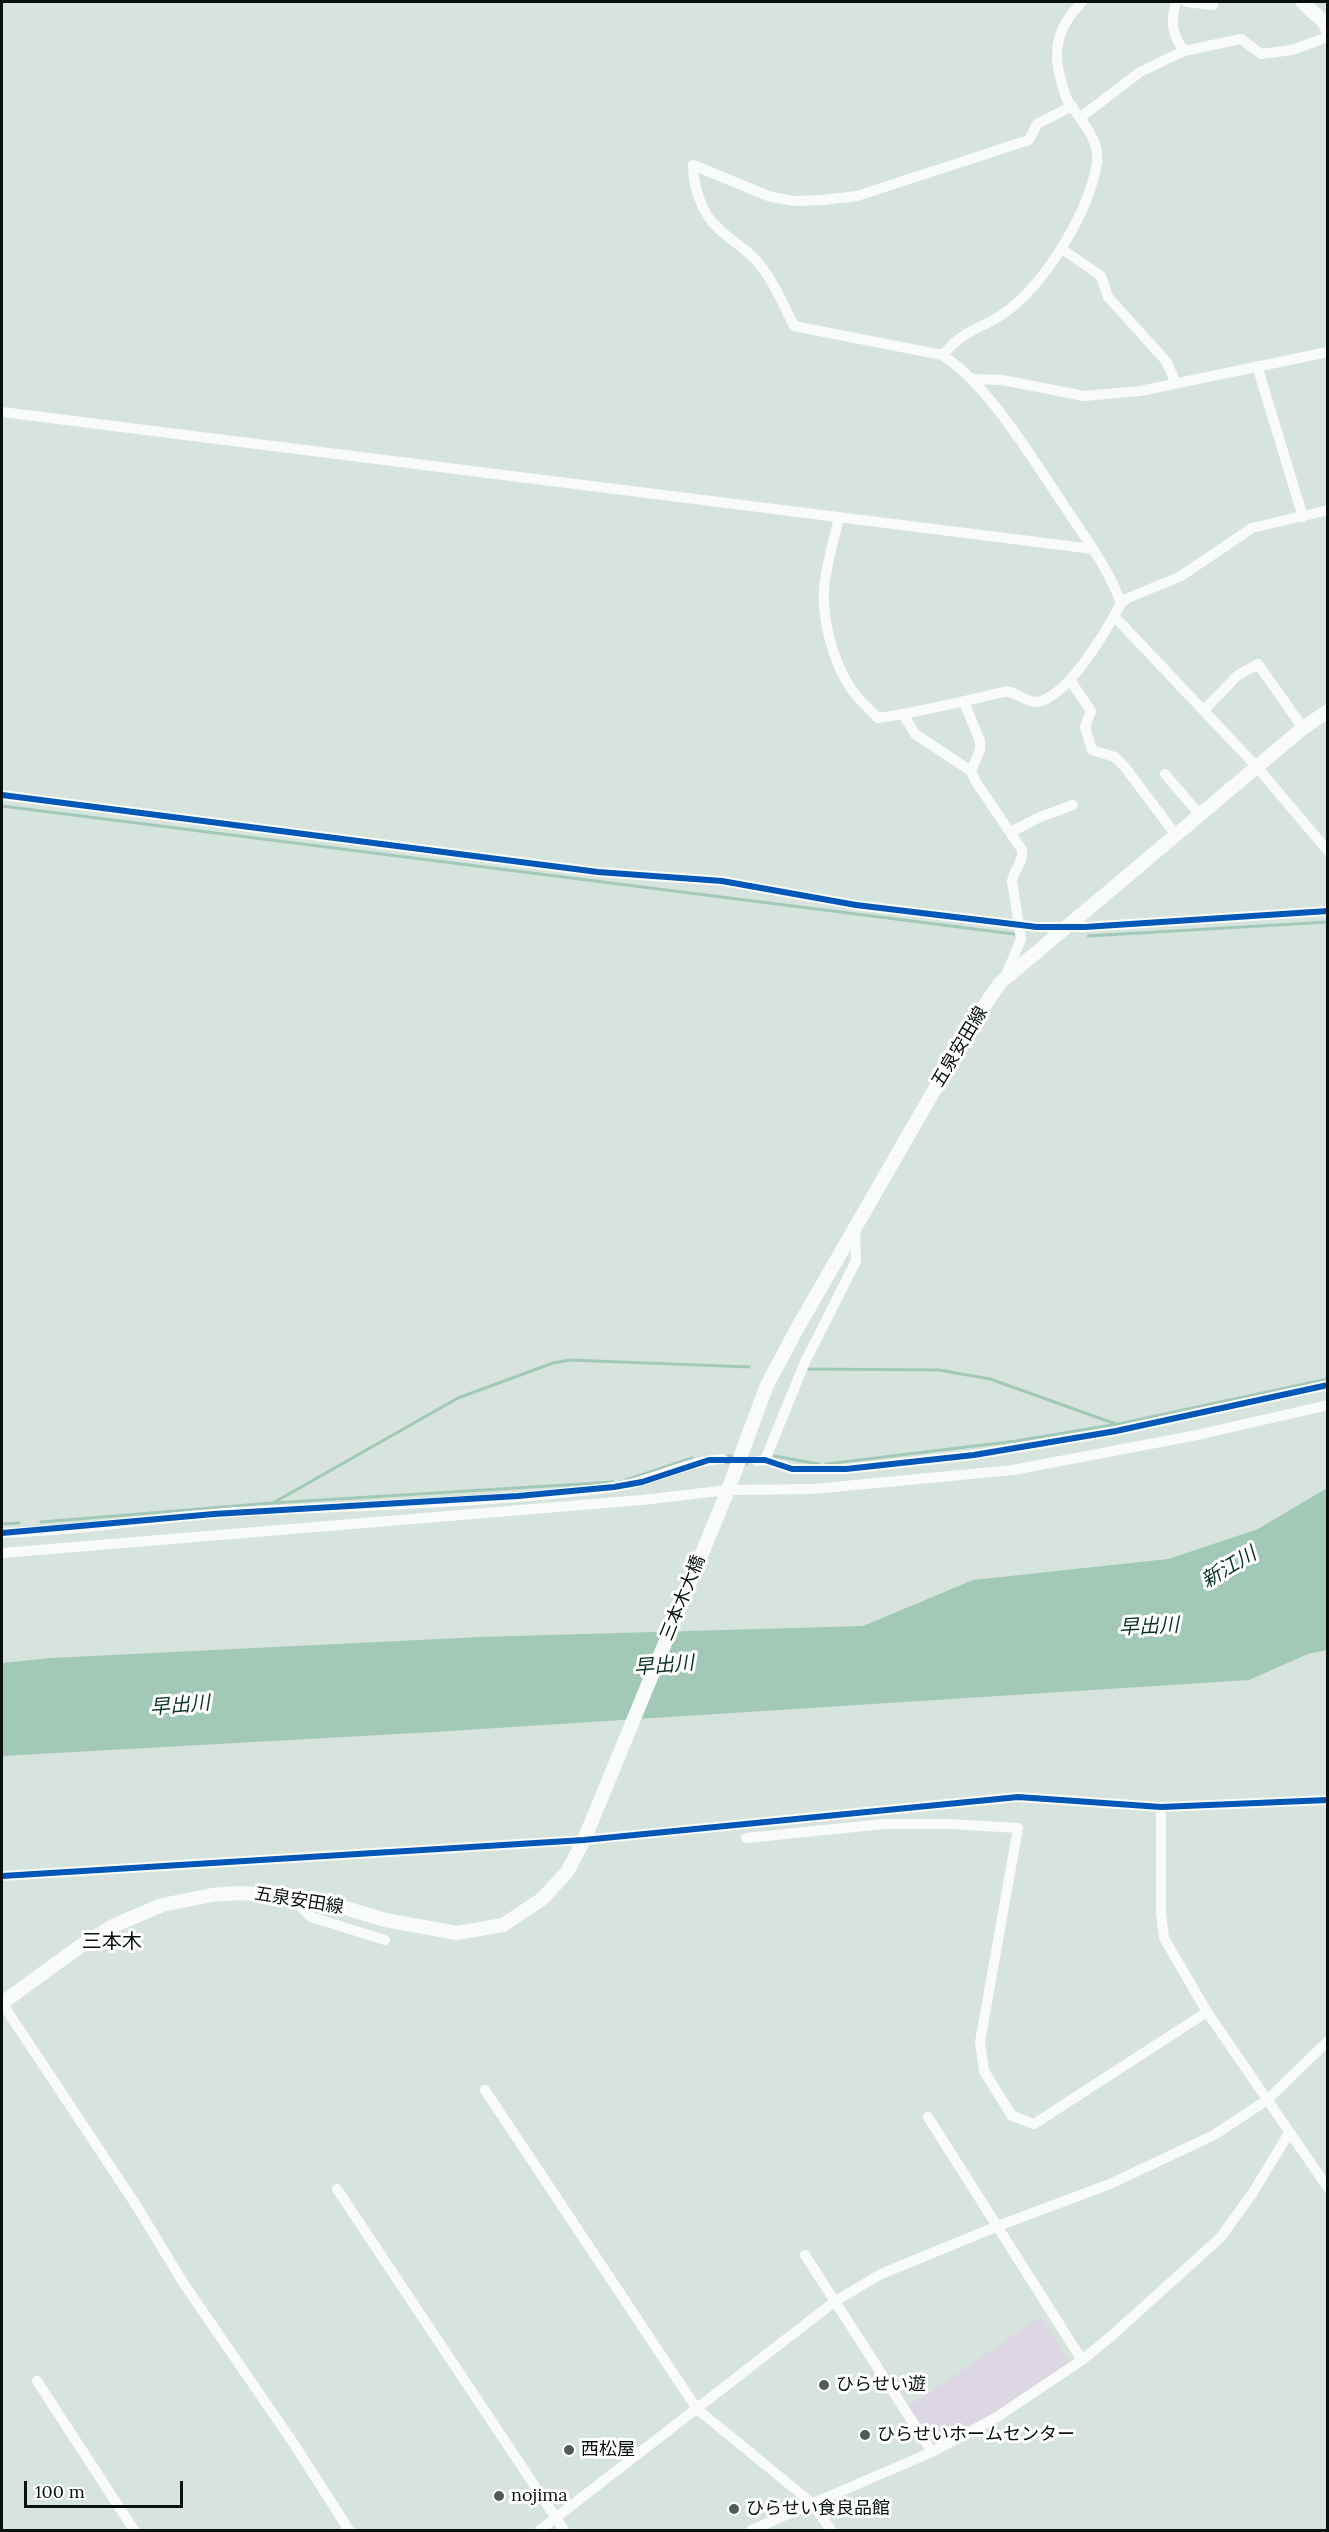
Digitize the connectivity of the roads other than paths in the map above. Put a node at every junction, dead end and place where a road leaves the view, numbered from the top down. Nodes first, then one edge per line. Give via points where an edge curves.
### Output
1 (1082, 2) edge
2 (1176, 2) edge
3 (1186, 2) edge
4 (1213, 2) edge
5 (1302, 2) edge
6 (1328, 30) edge
7 (1328, 37) edge
8 (1184, 51) junction
9 (1072, 106) junction
10 (1082, 117) junction
11 (1062, 249) junction
12 (1328, 352) edge
13 (942, 355) junction
14 (1257, 366) junction
15 (972, 379) junction
16 (1176, 383) junction
17 (2, 412) edge
18 (1328, 510) edge
19 (839, 517) junction
20 (1303, 517) junction
21 (1093, 549) junction
22 (1121, 603) junction
23 (1114, 616) junction
24 (1070, 680) junction
25 (964, 702) junction
26 (1204, 710) junction
27 (1328, 711) edge
28 (903, 714) junction
29 (1303, 728) junction
30 (1257, 767) junction
31 (971, 771) junction
32 (1165, 774) dead end
33 (2, 795) edge
34 (1074, 805) dead end
35 (1200, 815) junction
36 (1011, 832) junction
37 (1176, 835) junction
38 (1328, 851) edge
39 (1328, 911) edge
40 (1020, 924) junction
41 (1064, 927) junction
42 (1005, 979) junction
43 (855, 1231) junction
44 (1328, 1385) edge
45 (1328, 1405) edge
46 (723, 1459) tunnel mouth
47 (726, 1492) junction
48 (2, 1533) edge
49 (2, 1553) edge
50 (1328, 1800) edge
51 (1161, 1807) junction
52 (586, 1837) junction
53 (746, 1838) dead end
54 (2, 1876) edge
55 (290, 1896) junction
56 (385, 1940) dead end
57 (2, 2003) edge
58 (1207, 2012) junction
59 (1328, 2041) edge
60 (485, 2090) dead end
61 (1267, 2100) junction
62 (928, 2117) dead end
63 (1288, 2133) junction
64 (1328, 2188) edge
65 (337, 2189) dead end
66 (998, 2226) junction
67 (805, 2255) dead end
68 (834, 2302) junction
69 (1082, 2360) junction
70 (37, 2381) dead end
71 (697, 2409) junction
72 (932, 2452) junction
73 (812, 2503) junction
74 (556, 2518) junction
75 (134, 2530) edge
76 (349, 2530) edge
77 (540, 2530) edge
78 (564, 2530) edge
79 (751, 2530) edge
80 (831, 2530) edge

1 - 9 street via 1063,25 1055,55
2 - 8 street via 1173,35
3 - 4 street
5 - 6 main road
7 - 8 street via 1292,50 1261,54 1241,39
8 - 10 street via 1140,72
9 - 10 street
9 - 13 street via 1037,124 1029,140 857,196 795,201 771,197 693,165 700,200 716,226 753,257 770,279 794,326
10 - 11 street via 1097,159 1091,186
11 - 13 street via 1038,283 1004,314 959,339
11 - 16 street via 1101,276 1108,297 1166,361
12 - 14 street
13 - 15 street
14 - 16 street
14 - 20 street
15 - 16 street via 1002,380 1084,396
15 - 21 street
17 - 19 street
18 - 20 street
19 - 21 street
19 - 28 street via 824,590 836,658 853,692 878,718
20 - 22 street via 1252,528 1181,576
21 - 22 street
22 - 23 street
23 - 24 street
23 - 26 street
24 - 25 street via 1048,699 1033,702 1007,690
24 - 37 street via 1091,711 1085,727 1092,750 1115,757 1124,766
25 - 28 street
25 - 31 street via 980,741
26 - 29 street via 1238,675 1258,664
26 - 30 street
27 - 29 main road, 五泉安田線
28 - 31 street via 915,734
29 - 30 main road, 五泉安田線
30 - 35 main road, 五泉安田線
30 - 38 street
31 - 36 street
32 - 35 street
33 - 40 street via 598,872 722,881 856,905
34 - 36 street
35 - 37 main road, 五泉安田線
36 - 40 street via 1023,855 1012,881
37 - 41 main road, 五泉安田線
39 - 41 street
40 - 41 street
40 - 42 street via 1021,939
41 - 42 main road, 五泉安田線
42 - 43 main road, 五泉安田線 via 953,1055
43 - 44 street via 856,1260 760,1461 792,1469 846,1469 974,1455 1116,1431
43 - 47 main road, 五泉安田線 via 767,1385
45 - 47 street via 1013,1470 813,1489
46 - 48 street via 614,1487 214,1514
47 - 49 street
47 - 52 main road, 三本木大橋
50 - 51 street
51 - 52 street via 1018,1797
51 - 58 street via 1164,1938
52 - 54 street
52 - 55 main road, 五泉安田線 via 567,1872 542,1899 503,1926 457,1933
53 - 58 street via 884,1824 1018,1828 980,2043 984,2071 1012,2116 1034,2124
55 - 56 street via 311,1917
55 - 57 main road, 五泉安田線 via 239,1893 152,1909 113,1926
57 - 76 street
58 - 61 street
59 - 61 street
60 - 71 street
61 - 63 street
61 - 66 street via 1214,2135 1110,2184
62 - 66 street
63 - 64 street
63 - 69 street via 1220,2238
65 - 74 street
66 - 68 street via 881,2274
66 - 69 street
67 - 68 street
68 - 71 street
68 - 72 street
69 - 72 street via 997,2416
70 - 75 street
71 - 73 street
71 - 74 street
72 - 73 street
73 - 79 street
73 - 80 street
74 - 77 street
74 - 78 street

